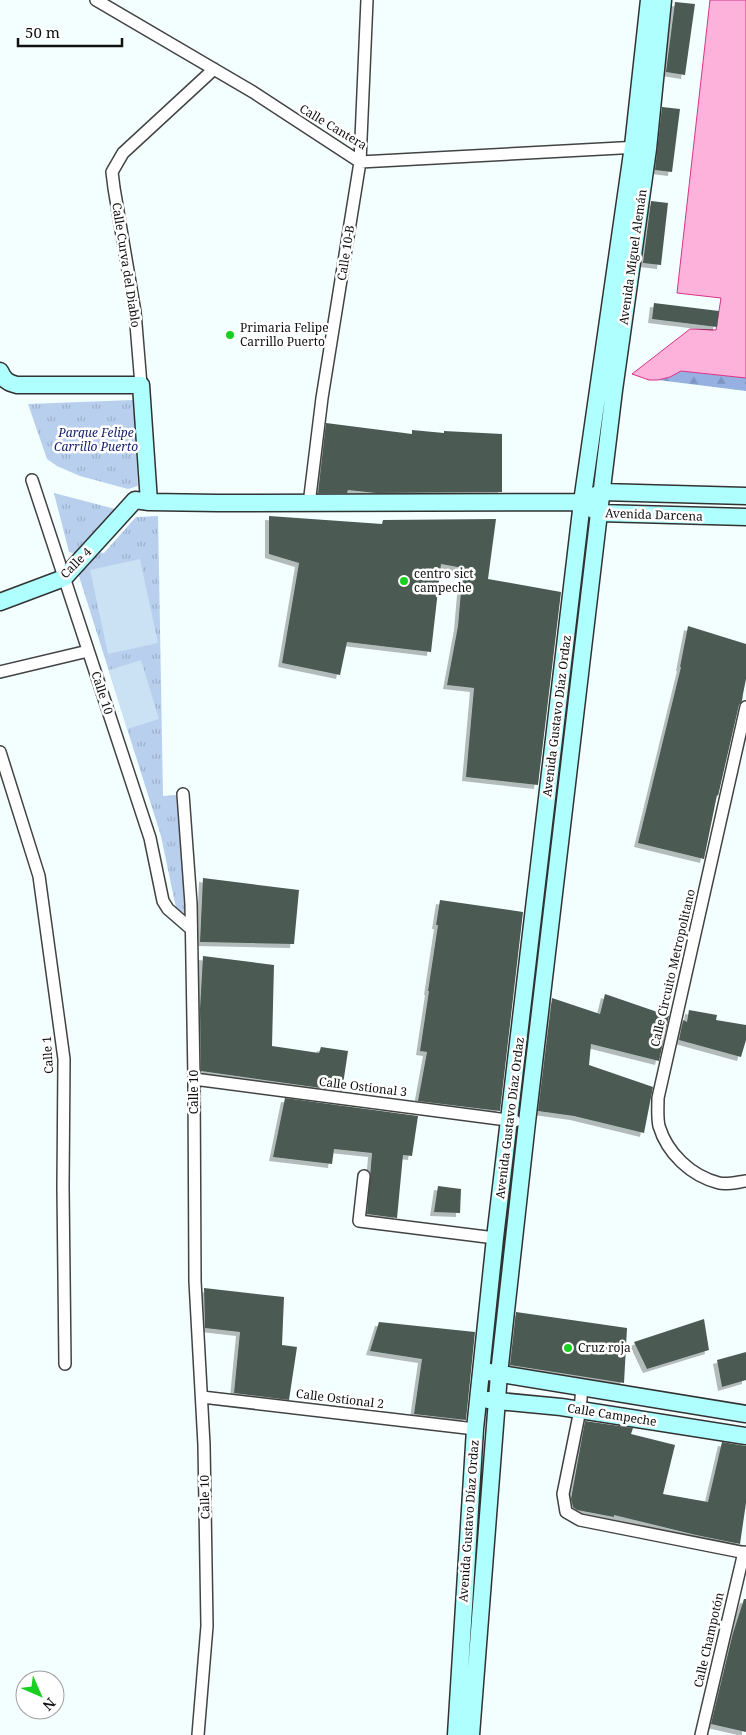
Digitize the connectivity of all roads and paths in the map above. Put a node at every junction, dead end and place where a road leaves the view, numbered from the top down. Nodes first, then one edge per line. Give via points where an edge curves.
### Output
1 (96, 0) edge
2 (367, 0) edge
3 (649, 0) edge
4 (664, 0) edge
5 (214, 69) junction
6 (641, 147) junction
7 (360, 162) junction
8 (2, 375) edge
9 (141, 385) junction
10 (32, 480) dead end
11 (602, 492) junction
12 (746, 496) edge
13 (142, 501) junction
14 (582, 502) junction
15 (309, 504) junction
16 (600, 513) junction
17 (746, 517) edge
18 (64, 578) junction
19 (0, 602) edge
20 (88, 651) junction
21 (0, 672) edge
22 (746, 707) edge
23 (0, 752) edge
24 (183, 794) dead end
25 (190, 928) junction
26 (194, 1079) junction
27 (510, 1120) junction
28 (527, 1122) junction
29 (364, 1176) dead end
30 (746, 1181) edge
31 (495, 1238) junction
32 (65, 1364) dead end
33 (481, 1370) junction
34 (499, 1374) junction
35 (582, 1387) junction
36 (202, 1397) junction
37 (478, 1398) junction
38 (497, 1401) junction
39 (580, 1410) junction
40 (728, 1411) junction
41 (746, 1414) edge
42 (475, 1429) junction
43 (728, 1433) junction
44 (746, 1436) edge
45 (745, 1552) edge
46 (198, 1735) edge
47 (456, 1735) edge
48 (471, 1735) edge
49 (701, 1735) edge

1 - 5 street, Calle Cantera
2 - 7 street, Calle 10-B
3 - 6 street, Avenida Miguel Alemán
4 - 6 street, Avenida Miguel Alemán
5 - 7 street, Calle Cantera
5 - 9 street, Calle Curva del Diablo via 123,153 112,172 135,312
6 - 7 street, Calle Cantera
6 - 11 street, Avenida Miguel Alemán
6 - 14 street, Avenida Miguel Alemán
7 - 15 street, Calle 10-B via 322,398
8 - 9 street via 10,384 17,385
9 - 13 street, Calle Curva del Diablo
10 - 18 street, Calle 10
11 - 12 street, Avenida Darcena
11 - 14 street, Avenida Darcena
11 - 16 street, Avenida Miguel Alemán
13 - 15 street
13 - 18 street, Calle 4
14 - 15 street
14 - 16 street, Avenida Darcena
14 - 27 street, Avenida Gustavo Díaz Ordaz
16 - 17 street, Avenida Darcena
16 - 28 street, Avenida Gustavo Díaz Ordaz
18 - 19 street, Calle 4
18 - 20 street, Calle 10
20 - 21 street
20 - 25 street, Calle 10 via 150,838 163,901
22 - 30 street, Calle Circuito Metropolitano via 658,1098 659,1125 677,1158 690,1170 720,1183
23 - 32 street, Calle 1 via 39,876 64,1059
24 - 25 street
25 - 26 street, Calle 10
26 - 27 street, Calle Ostional 3
26 - 36 street, Calle 10 via 195,1280
27 - 28 street, Calle Ostional 3
27 - 31 street, Avenida Gustavo Díaz Ordaz
28 - 34 street, Avenida Gustavo Díaz Ordaz
29 - 31 street via 359,1221
31 - 33 street, Avenida Gustavo Díaz Ordaz
33 - 34 street, Calle Campeche
33 - 37 street, Avenida Gustavo Díaz Ordaz
34 - 35 street, Calle Campeche
34 - 38 street, Avenida Gustavo Díaz Ordaz
35 - 39 street
35 - 40 street, Calle Campeche
36 - 42 street, Calle Ostional 2
36 - 46 street, Calle 10 via 207,1626
37 - 38 street, Calle Campeche
37 - 42 street, Avenida Gustavo Díaz Ordaz
38 - 39 street, Calle Campeche
38 - 48 street, Avenida Gustavo Díaz Ordaz
39 - 43 street, Calle Campeche
39 - 45 street via 563,1494 566,1512 580,1520
40 - 41 street, Calle Campeche
40 - 43 street
42 - 47 street, Avenida Gustavo Díaz Ordaz
43 - 44 street, Calle Campeche
45 - 49 street, Calle Champotón

